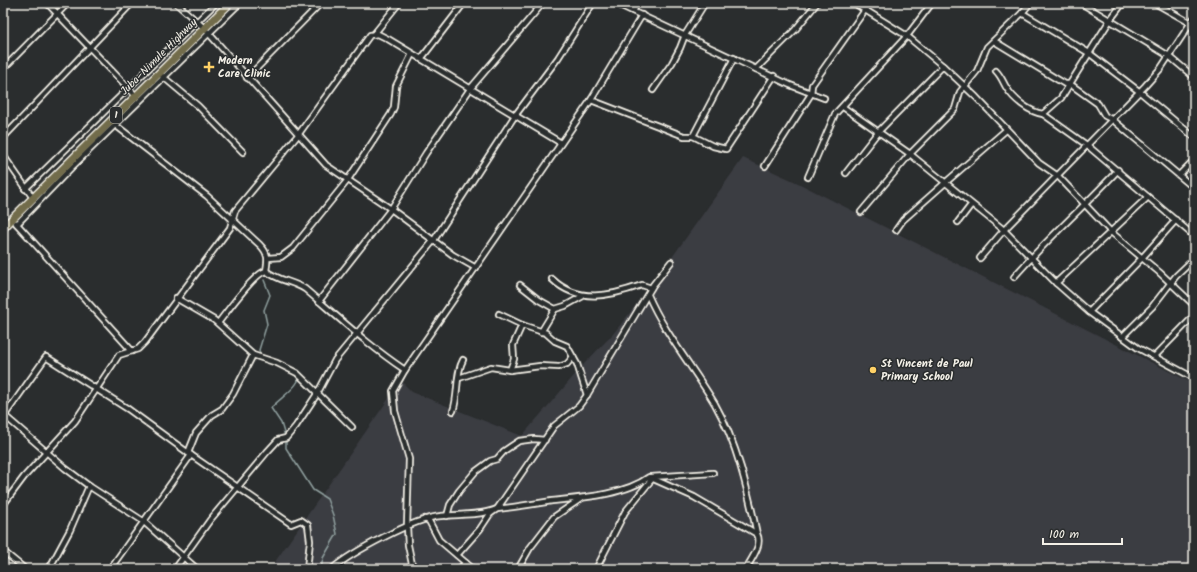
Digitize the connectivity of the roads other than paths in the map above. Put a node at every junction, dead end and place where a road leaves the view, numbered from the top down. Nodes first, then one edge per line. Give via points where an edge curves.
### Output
1 (47, 3) edge
2 (68, 3) edge
3 (132, 3) edge
4 (176, 3) edge
5 (216, 3) edge
6 (230, 3) edge
7 (240, 3) edge
8 (308, 3) edge
9 (321, 3) edge
10 (399, 3) edge
11 (464, 3) edge
12 (543, 3) edge
13 (593, 3) edge
14 (615, 3) edge
15 (638, 3) edge
16 (705, 3) edge
17 (817, 3) edge
18 (854, 3) edge
19 (932, 3) edge
20 (1030, 3) edge
21 (1081, 3) edge
22 (1123, 3) edge
23 (1155, 3) edge
24 (313, 10) junction
25 (865, 10) junction
26 (633, 11) junction
27 (1022, 13) junction
28 (56, 14) junction
29 (642, 15) junction
30 (1194, 18) edge
31 (1110, 20) junction
32 (198, 21) junction
33 (1192, 24) edge
34 (206, 30) junction
35 (374, 34) junction
36 (685, 35) junction
37 (907, 36) junction
38 (994, 40) junction
39 (89, 47) junction
40 (1089, 52) junction
41 (412, 54) junction
42 (1169, 56) junction
43 (734, 58) junction
44 (421, 59) junction
45 (943, 66) junction
46 (3, 69) edge
47 (756, 69) junction
48 (996, 71) dead end
49 (161, 75) junction
50 (774, 76) junction
51 (1194, 77) edge
52 (247, 78) junction
53 (1070, 84) junction
54 (965, 86) junction
55 (130, 89) junction
56 (470, 89) junction
57 (653, 90) dead end
58 (1140, 92) junction
59 (811, 94) junction
60 (136, 96) junction
61 (824, 98) dead end
62 (591, 100) junction
63 (843, 107) junction
64 (1043, 114) junction
65 (514, 117) junction
66 (1113, 120) junction
67 (112, 123) junction
68 (1006, 130) junction
69 (878, 132) junction
70 (298, 135) junction
71 (693, 136) junction
72 (1194, 137) edge
73 (3, 138) edge
74 (561, 143) junction
75 (1088, 146) junction
76 (243, 152) dead end
77 (910, 154) junction
78 (3, 155) edge
79 (1194, 160) edge
80 (765, 166) dead end
81 (1118, 170) junction
82 (846, 173) dead end
83 (1179, 175) junction
84 (1058, 176) junction
85 (808, 177) dead end
86 (347, 180) junction
87 (945, 183) junction
88 (1194, 188) edge
89 (25, 189) junction
90 (1148, 197) junction
91 (32, 198) junction
92 (972, 205) junction
93 (1086, 205) junction
94 (391, 209) junction
95 (861, 212) dead end
96 (232, 218) junction
97 (1176, 220) junction
98 (14, 221) junction
99 (958, 222) dead end
100 (3, 228) edge
101 (896, 230) dead end
102 (1004, 230) junction
103 (1112, 232) junction
104 (1194, 236) edge
105 (434, 240) junction
106 (1031, 257) junction
107 (268, 258) junction
108 (980, 258) dead end
109 (1141, 259) junction
110 (1194, 259) edge
111 (671, 262) dead end
112 (476, 268) junction
113 (266, 271) junction
114 (1014, 277) dead end
115 (552, 279) dead end
116 (1170, 282) junction
117 (1056, 283) junction
118 (520, 285) dead end
119 (651, 288) junction
120 (648, 295) junction
121 (583, 296) junction
122 (176, 298) junction
123 (319, 301) junction
124 (1194, 305) edge
125 (555, 309) junction
126 (1089, 312) junction
127 (500, 314) dead end
128 (1194, 316) edge
129 (218, 323) junction
130 (522, 325) junction
131 (541, 332) junction
132 (357, 335) junction
133 (1122, 337) junction
134 (132, 351) junction
135 (253, 355) junction
136 (1155, 356) junction
137 (573, 357) junction
138 (463, 360) dead end
139 (405, 370) junction
140 (510, 370) junction
141 (459, 378) junction
142 (1194, 378) edge
143 (96, 390) junction
144 (317, 394) junction
145 (587, 395) junction
146 (453, 411) dead end
147 (4, 414) edge
148 (3, 425) edge
149 (352, 427) dead end
150 (544, 440) junction
151 (47, 453) junction
152 (189, 454) junction
153 (713, 473) dead end
154 (651, 478) junction
155 (89, 486) junction
156 (238, 487) junction
157 (584, 498) junction
158 (3, 505) edge
159 (497, 509) junction
160 (447, 516) junction
161 (425, 519) junction
162 (143, 521) junction
163 (407, 526) junction
164 (757, 534) junction
165 (3, 551) edge
166 (457, 555) junction
167 (184, 558) junction
168 (466, 563) junction
169 (25, 569) edge
170 (49, 569) edge
171 (110, 569) edge
172 (175, 569) edge
173 (197, 569) edge
174 (307, 569) edge
175 (332, 569) edge
176 (413, 569) edge
177 (459, 569) edge
178 (473, 569) edge
179 (518, 569) edge
180 (596, 569) edge
181 (746, 569) edge

1 - 28 street
2 - 28 street
3 - 39 street
4 - 32 street
5 - 32 street
6 - 34 main road, Juba–Nimule Highway / 1
7 - 34 street
8 - 24 street
9 - 24 street
10 - 35 street
11 - 44 street
12 - 56 street
13 - 65 street via 558,58
14 - 26 street
15 - 26 street
16 - 36 street
17 - 47 street via 795,30
18 - 25 street
19 - 37 street
20 - 27 street
21 - 31 street
22 - 31 street
23 - 33 street
24 - 52 street
25 - 37 street
25 - 59 street via 812,85
26 - 29 street
27 - 38 street
27 - 40 street
28 - 39 street
28 - 46 street
29 - 36 street
29 - 62 street
30 - 33 street
31 - 40 street
31 - 42 street
32 - 34 street
32 - 55 street
33 - 42 street
34 - 49 main road, Juba–Nimule Highway / 1
34 - 52 street
35 - 41 street via 388,39
35 - 70 street via 366,40
36 - 43 street
36 - 57 street via 672,63
37 - 45 street
37 - 63 street
38 - 53 street via 1065,84
38 - 54 street via 987,47 977,71
39 - 55 street
39 - 73 street
40 - 53 street
40 - 58 street
41 - 44 street
41 - 86 street via 396,86 391,114
42 - 51 street
42 - 58 street
43 - 47 street
43 - 71 street
44 - 56 street
45 - 54 street
45 - 69 street
47 - 50 street
48 - 64 street via 1016,98 1027,108
49 - 60 main road, Juba–Nimule Highway / 1
49 - 67 street
49 - 76 street via 193,102
50 - 59 street
50 - 71 street via 726,149
52 - 70 street
53 - 64 street via 1056,104
53 - 66 street via 1098,104 1105,116
54 - 68 street
54 - 77 street via 960,92 955,109
55 - 60 street
55 - 89 street
56 - 65 street
56 - 94 street
58 - 66 street
58 - 72 street
59 - 61 street
59 - 80 street
60 - 67 main road, Juba–Nimule Highway / 1
62 - 71 street via 684,136
62 - 74 street
63 - 69 street
63 - 85 street via 835,114
64 - 75 street
65 - 74 street
65 - 105 street
66 - 75 street
66 - 83 street
67 - 91 main road, Juba–Nimule Highway / 1
67 - 96 street via 184,177
67 - 98 street via 76,162
68 - 84 street via 1039,163
68 - 87 street
69 - 77 street
69 - 82 street
70 - 86 street via 326,165
70 - 96 street via 235,211
74 - 112 street
75 - 81 street
75 - 84 street
77 - 87 street
77 - 95 street
78 - 89 street
79 - 83 street
81 - 90 street
81 - 93 street
83 - 88 street
84 - 93 street
84 - 102 street
86 - 94 street
86 - 107 street via 293,248 281,257
87 - 92 street
87 - 101 street via 903,220
89 - 91 street
90 - 97 street
90 - 103 street
91 - 98 main road, Juba–Nimule Highway / 1
92 - 99 street
92 - 102 street
93 - 103 street
93 - 106 street
94 - 105 street
94 - 123 street
96 - 107 street via 267,252
96 - 122 street via 230,228
97 - 104 street
97 - 109 street
98 - 100 main road, Juba–Nimule Highway / 1
98 - 134 street
102 - 106 street
102 - 108 street
103 - 109 street
103 - 117 street
105 - 112 street
105 - 132 street
106 - 114 street
106 - 117 street
107 - 113 street
109 - 116 street
109 - 126 street
110 - 116 street
111 - 119 street
112 - 139 street
113 - 123 street via 278,280 296,283
113 - 129 street via 251,280
115 - 121 street via 561,287
116 - 124 street
116 - 133 street via 1152,307
117 - 126 street
118 - 125 street
119 - 120 street
119 - 121 street via 642,285 621,293
120 - 145 street
120 - 164 street via 657,316 723,422 734,448
121 - 125 street
122 - 129 street
122 - 134 street via 145,342
123 - 132 street
125 - 131 street
126 - 133 street
127 - 130 street
128 - 136 street
129 - 135 street
130 - 131 street
130 - 140 street via 513,345 514,359
131 - 137 street via 565,345
132 - 139 street
132 - 144 street via 335,360
133 - 136 street
134 - 143 street via 119,355
135 - 144 street via 278,363 297,373
135 - 152 street via 222,409 212,415 196,433
136 - 142 street
137 - 140 street via 567,364 559,367 540,366
137 - 145 street
138 - 141 street
139 - 163 street via 392,391 409,459
140 - 141 street via 491,367
141 - 146 street
143 - 147 street via 46,357
143 - 151 street via 75,421
143 - 152 street via 128,409
144 - 149 street
144 - 156 street via 286,438 278,440
145 - 150 street via 579,406 554,426
147 - 148 street via 6,420
147 - 151 street
150 - 159 street
150 - 160 street via 519,441 497,459 475,472 456,495
151 - 155 street
151 - 158 street via 24,477
152 - 156 street
152 - 162 street
153 - 154 street
154 - 157 street via 622,490
154 - 164 street via 694,497
154 - 180 street via 625,512
155 - 162 street
155 - 170 street
156 - 167 street via 210,520
156 - 174 street via 291,524 301,520 308,525 310,541
157 - 159 street
157 - 179 street via 554,517 530,548
159 - 160 street via 484,514
159 - 166 street via 490,514
160 - 161 street
161 - 163 street
161 - 166 street via 429,521 440,540
162 - 167 street
162 - 171 street
163 - 175 street via 346,557
163 - 176 street
164 - 181 street via 758,547
165 - 169 street
166 - 168 street
167 - 172 street
167 - 173 street
168 - 177 street
168 - 178 street

